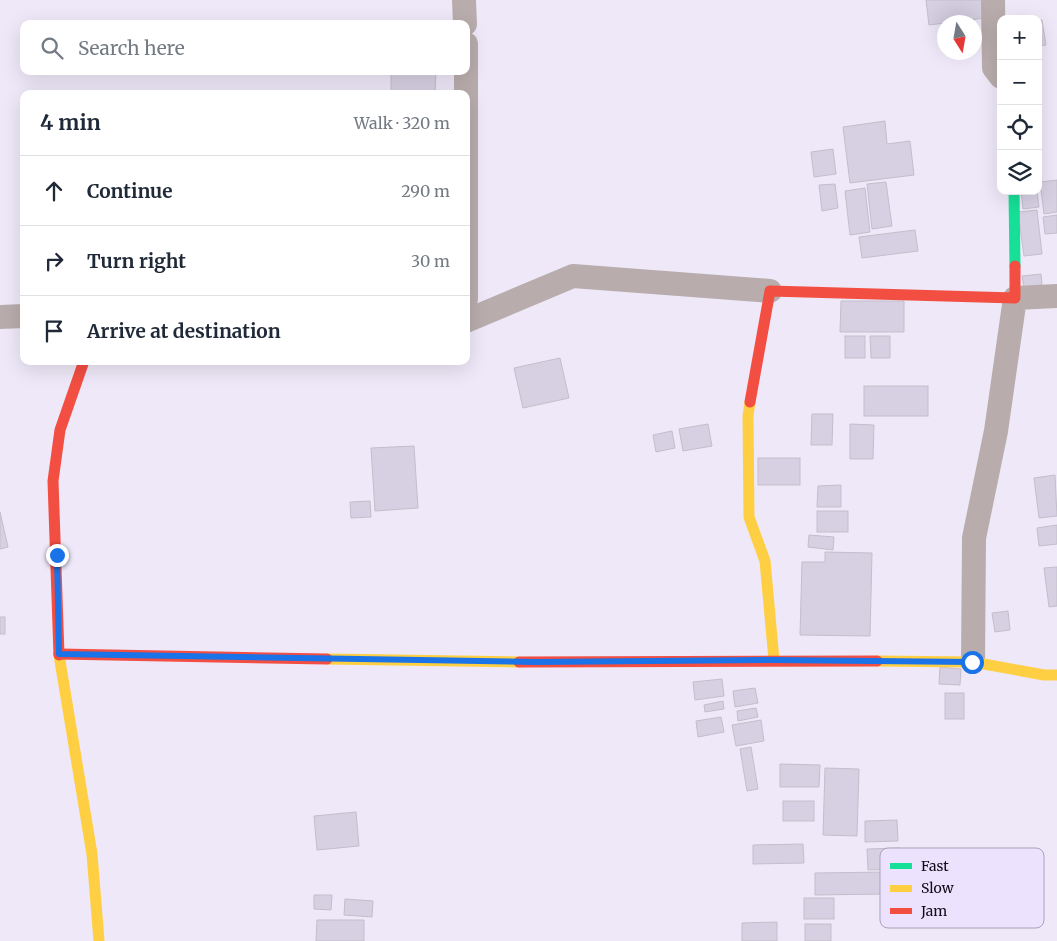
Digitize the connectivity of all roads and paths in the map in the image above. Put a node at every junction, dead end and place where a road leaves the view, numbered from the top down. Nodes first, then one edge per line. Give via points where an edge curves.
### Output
1 (464, 0) edge
2 (993, 0) edge
3 (465, 20) edge
4 (997, 72) edge
5 (466, 75) edge
6 (466, 90) edge
7 (1014, 195) edge
8 (770, 290) junction
9 (1057, 296) edge
10 (1015, 298) junction
11 (20, 316) edge
12 (0, 317) edge
13 (470, 319) edge
14 (83, 365) edge
15 (59, 654) junction
16 (774, 660) junction
17 (972, 662) junction
18 (1057, 675) edge
19 (99, 941) edge

1 - 3 street
2 - 4 street via 994,68
5 - 6 street
7 - 10 street
8 - 10 street
8 - 13 street via 573,276
8 - 16 street via 748,416 749,517 766,561
9 - 10 street
10 - 17 street via 996,431 974,538
11 - 12 street
14 - 15 street via 60,430 53,480
15 - 16 street via 536,662
15 - 19 street via 92,854
16 - 17 street
17 - 18 street

